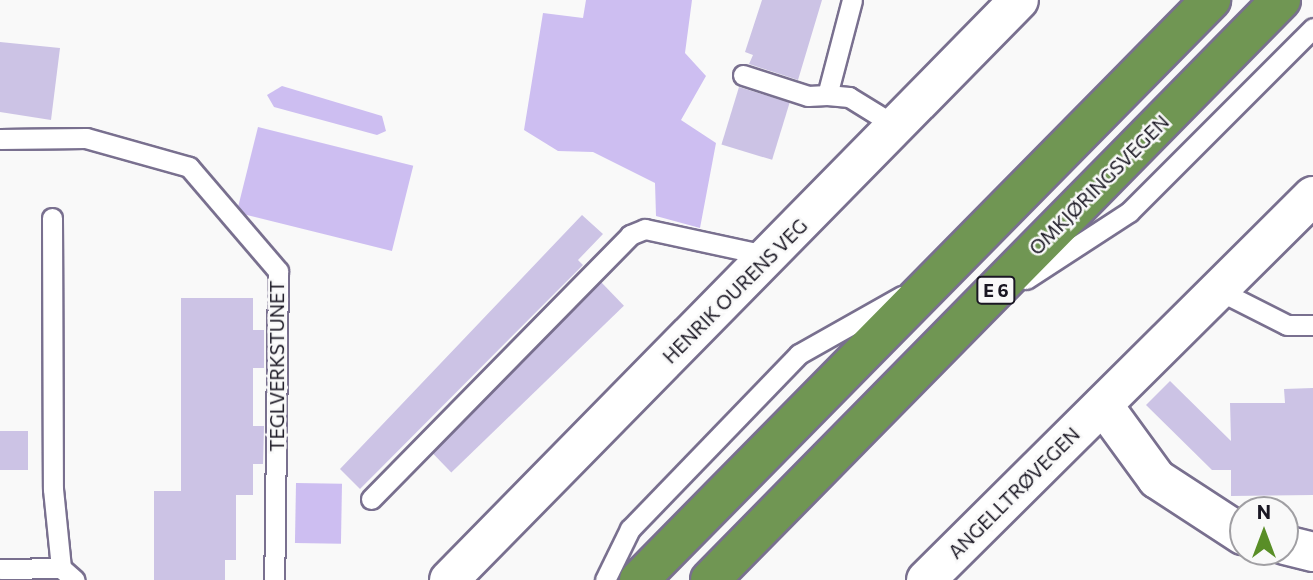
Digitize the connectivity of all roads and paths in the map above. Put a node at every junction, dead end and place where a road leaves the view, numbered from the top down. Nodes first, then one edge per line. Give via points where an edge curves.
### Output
1 (852, 0) edge
2 (1019, 0) edge
3 (1211, 0) edge
4 (1282, 0) edge
5 (1313, 28) edge
6 (743, 75) dead end
7 (827, 95) junction
8 (896, 126) junction
9 (0, 139) edge
10 (1313, 196) edge
11 (52, 218) dead end
12 (771, 256) junction
13 (940, 275) junction
14 (1218, 290) junction
15 (973, 314) junction
16 (1313, 325) edge
17 (1103, 405) junction
18 (370, 499) dead end
19 (1229, 526) edge
20 (0, 569) edge
21 (68, 574) edge
22 (274, 580) edge
23 (449, 580) edge
24 (605, 580) edge
25 (639, 580) edge
26 (710, 580) edge
27 (926, 580) edge

1 - 7 lane
2 - 8 street, HENRIK OURENS VEG
3 - 13 highway, E 6
4 - 15 highway, OMKJØRINGSVEGEN / E 6
5 - 15 lane via 1129,212
6 - 7 lane via 807,96
7 - 8 lane via 849,97
8 - 12 street, HENRIK OURENS VEG
9 - 22 lane, TEGLVERKSTUNET via 86,138 189,167 278,271
10 - 14 street, ANGELLTRØVEGEN
11 - 21 lane via 53,489
12 - 18 lane via 645,229 630,236
12 - 23 street, HENRIK OURENS VEG
13 - 24 lane via 799,354 630,529
13 - 25 highway, E 6
14 - 16 lane via 1287,325
14 - 17 street, ANGELLTRØVEGEN
15 - 26 highway, OMKJØRINGSVEGEN / E 6
17 - 19 street via 1157,479
17 - 27 street, ANGELLTRØVEGEN
20 - 21 lane

